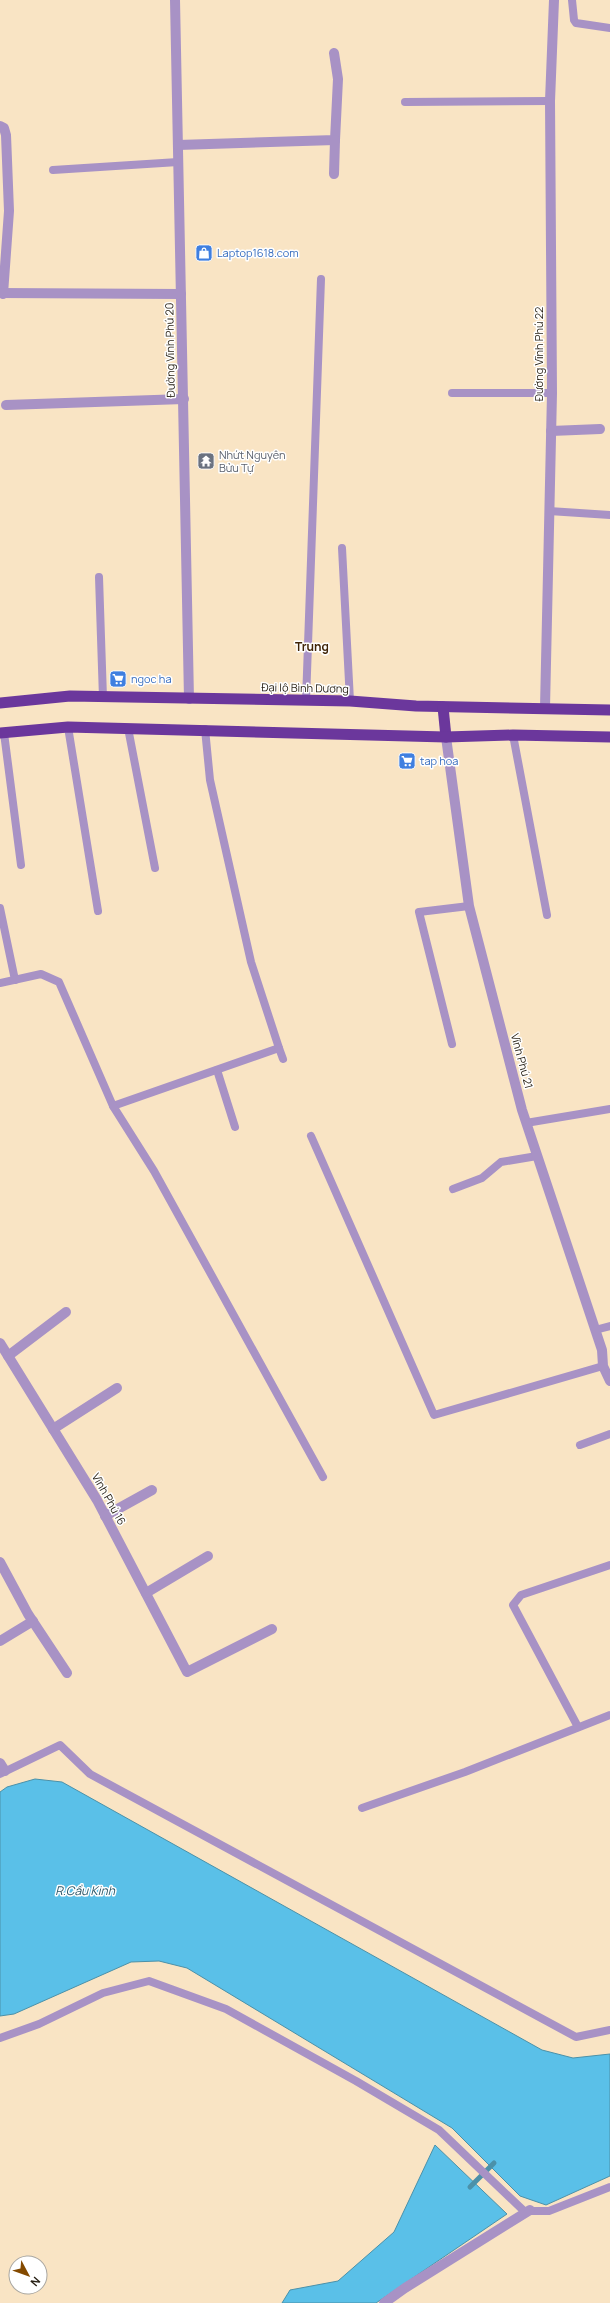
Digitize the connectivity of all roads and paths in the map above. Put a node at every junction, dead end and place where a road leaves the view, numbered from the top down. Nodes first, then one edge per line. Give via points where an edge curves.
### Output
1 (175, 0) edge
2 (554, 0) edge
3 (572, 0) edge
4 (610, 28) edge
5 (334, 53) dead end
6 (550, 101) junction
7 (405, 102) dead end
8 (0, 126) edge
9 (334, 140) junction
10 (178, 145) junction
11 (178, 162) junction
12 (53, 170) dead end
13 (334, 174) dead end
14 (321, 279) dead end
15 (1, 293) edge
16 (181, 294) junction
17 (452, 393) dead end
18 (552, 393) junction
19 (184, 399) junction
20 (6, 405) dead end
21 (600, 429) dead end
22 (551, 431) junction
23 (549, 511) junction
24 (610, 516) edge
25 (342, 548) dead end
26 (99, 577) dead end
27 (103, 698) junction
28 (189, 699) junction
29 (306, 701) junction
30 (350, 701) junction
31 (0, 703) edge
32 (443, 706) junction
33 (545, 708) junction
34 (610, 710) edge
35 (68, 727) junction
36 (128, 728) junction
37 (205, 729) junction
38 (2, 733) edge
39 (513, 735) junction
40 (446, 737) junction
41 (610, 737) edge
42 (21, 865) dead end
43 (155, 868) dead end
44 (469, 906) junction
45 (0, 908) edge
46 (98, 911) dead end
47 (547, 915) dead end
48 (15, 980) junction
49 (0, 983) edge
50 (452, 1044) dead end
51 (279, 1048) junction
52 (283, 1059) dead end
53 (217, 1070) junction
54 (112, 1106) junction
55 (610, 1109) edge
56 (526, 1123) junction
57 (236, 1127) dead end
58 (311, 1136) dead end
59 (537, 1156) junction
60 (453, 1189) dead end
61 (66, 1312) dead end
62 (610, 1326) edge
63 (595, 1330) junction
64 (0, 1343) edge
65 (8, 1356) junction
66 (603, 1366) junction
67 (610, 1381) edge
68 (117, 1388) dead end
69 (53, 1429) junction
70 (610, 1434) edge
71 (580, 1445) dead end
72 (323, 1477) dead end
73 (152, 1490) dead end
74 (105, 1516) junction
75 (208, 1556) dead end
76 (0, 1562) edge
77 (610, 1565) edge
78 (146, 1593) junction
79 (33, 1621) junction
80 (272, 1629) dead end
81 (0, 1641) edge
82 (67, 1673) dead end
83 (610, 1715) edge
84 (578, 1727) junction
85 (2, 1769) edge
86 (362, 1808) dead end
87 (610, 2030) edge
88 (0, 2038) edge
89 (610, 2187) edge
90 (527, 2210) junction
91 (384, 2303) edge

1 - 10 street, Đường Vĩnh Phú 20
2 - 6 street, Đường Vĩnh Phú 22
3 - 4 lane via 576,23
5 - 9 street via 338,80
6 - 7 lane
6 - 18 street, Đường Vĩnh Phú 22
8 - 15 street via 4,128 6,135 10,212
9 - 10 street
9 - 13 street
10 - 11 street, Đường Vĩnh Phú 20
11 - 12 lane
11 - 16 street, Đường Vĩnh Phú 20
14 - 29 lane
15 - 16 street
16 - 19 street, Đường Vĩnh Phú 20
17 - 18 lane
18 - 22 street, Đường Vĩnh Phú 22
19 - 20 street
19 - 28 street, Đường Vĩnh Phú 20
21 - 22 street
22 - 23 street, Đường Vĩnh Phú 22
23 - 24 lane
23 - 33 street, Đường Vĩnh Phú 22
25 - 30 lane
26 - 27 lane
27 - 28 highway, Đại lộ Bình Dương
27 - 31 highway, Đại lộ Bình Dương via 70,696
28 - 29 highway, Đại lộ Bình Dương
29 - 30 highway, Đại lộ Bình Dương
30 - 32 highway, Đại lộ Bình Dương
32 - 33 highway, Đại lộ Bình Dương
32 - 40 highway
33 - 34 highway, Đại lộ Bình Dương
35 - 36 highway
35 - 38 highway
35 - 46 lane
36 - 37 highway
36 - 43 lane
37 - 40 highway
37 - 51 lane via 210,780 251,962
38 - 42 lane
39 - 40 highway
39 - 41 highway
39 - 47 lane
40 - 44 street, Vĩnh Phú 21
44 - 50 lane via 419,912
44 - 56 street, Vĩnh Phú 21
45 - 48 lane
48 - 49 lane
48 - 54 lane via 41,974 59,982
51 - 52 lane
51 - 53 lane
53 - 54 lane
53 - 57 lane
54 - 72 lane via 154,1171
55 - 56 lane
56 - 59 street, Vĩnh Phú 21
58 - 66 lane via 434,1415
59 - 60 lane via 501,1162 482,1178
59 - 63 street, Vĩnh Phú 21
61 - 65 street
62 - 63 lane
63 - 66 street, Vĩnh Phú 21 via 602,1350
64 - 65 street, Vĩnh Phú 16
65 - 69 street, Vĩnh Phú 16
66 - 67 street, Vĩnh Phú 21
68 - 69 street
69 - 74 street, Vĩnh Phú 16
70 - 71 lane
73 - 74 street
74 - 78 street, Vĩnh Phú 16
75 - 78 street
76 - 79 street
77 - 84 lane via 521,1595 513,1605
78 - 80 street, Vĩnh Phú 16 via 187,1672
79 - 81 street
79 - 82 street
83 - 84 lane
84 - 86 lane via 465,1772
85 - 87 lane via 60,1745 90,1774 576,2037
88 - 90 lane via 39,2024 103,1993 149,1981 226,2010 439,2130
89 - 90 lane via 548,2211
90 - 91 street

